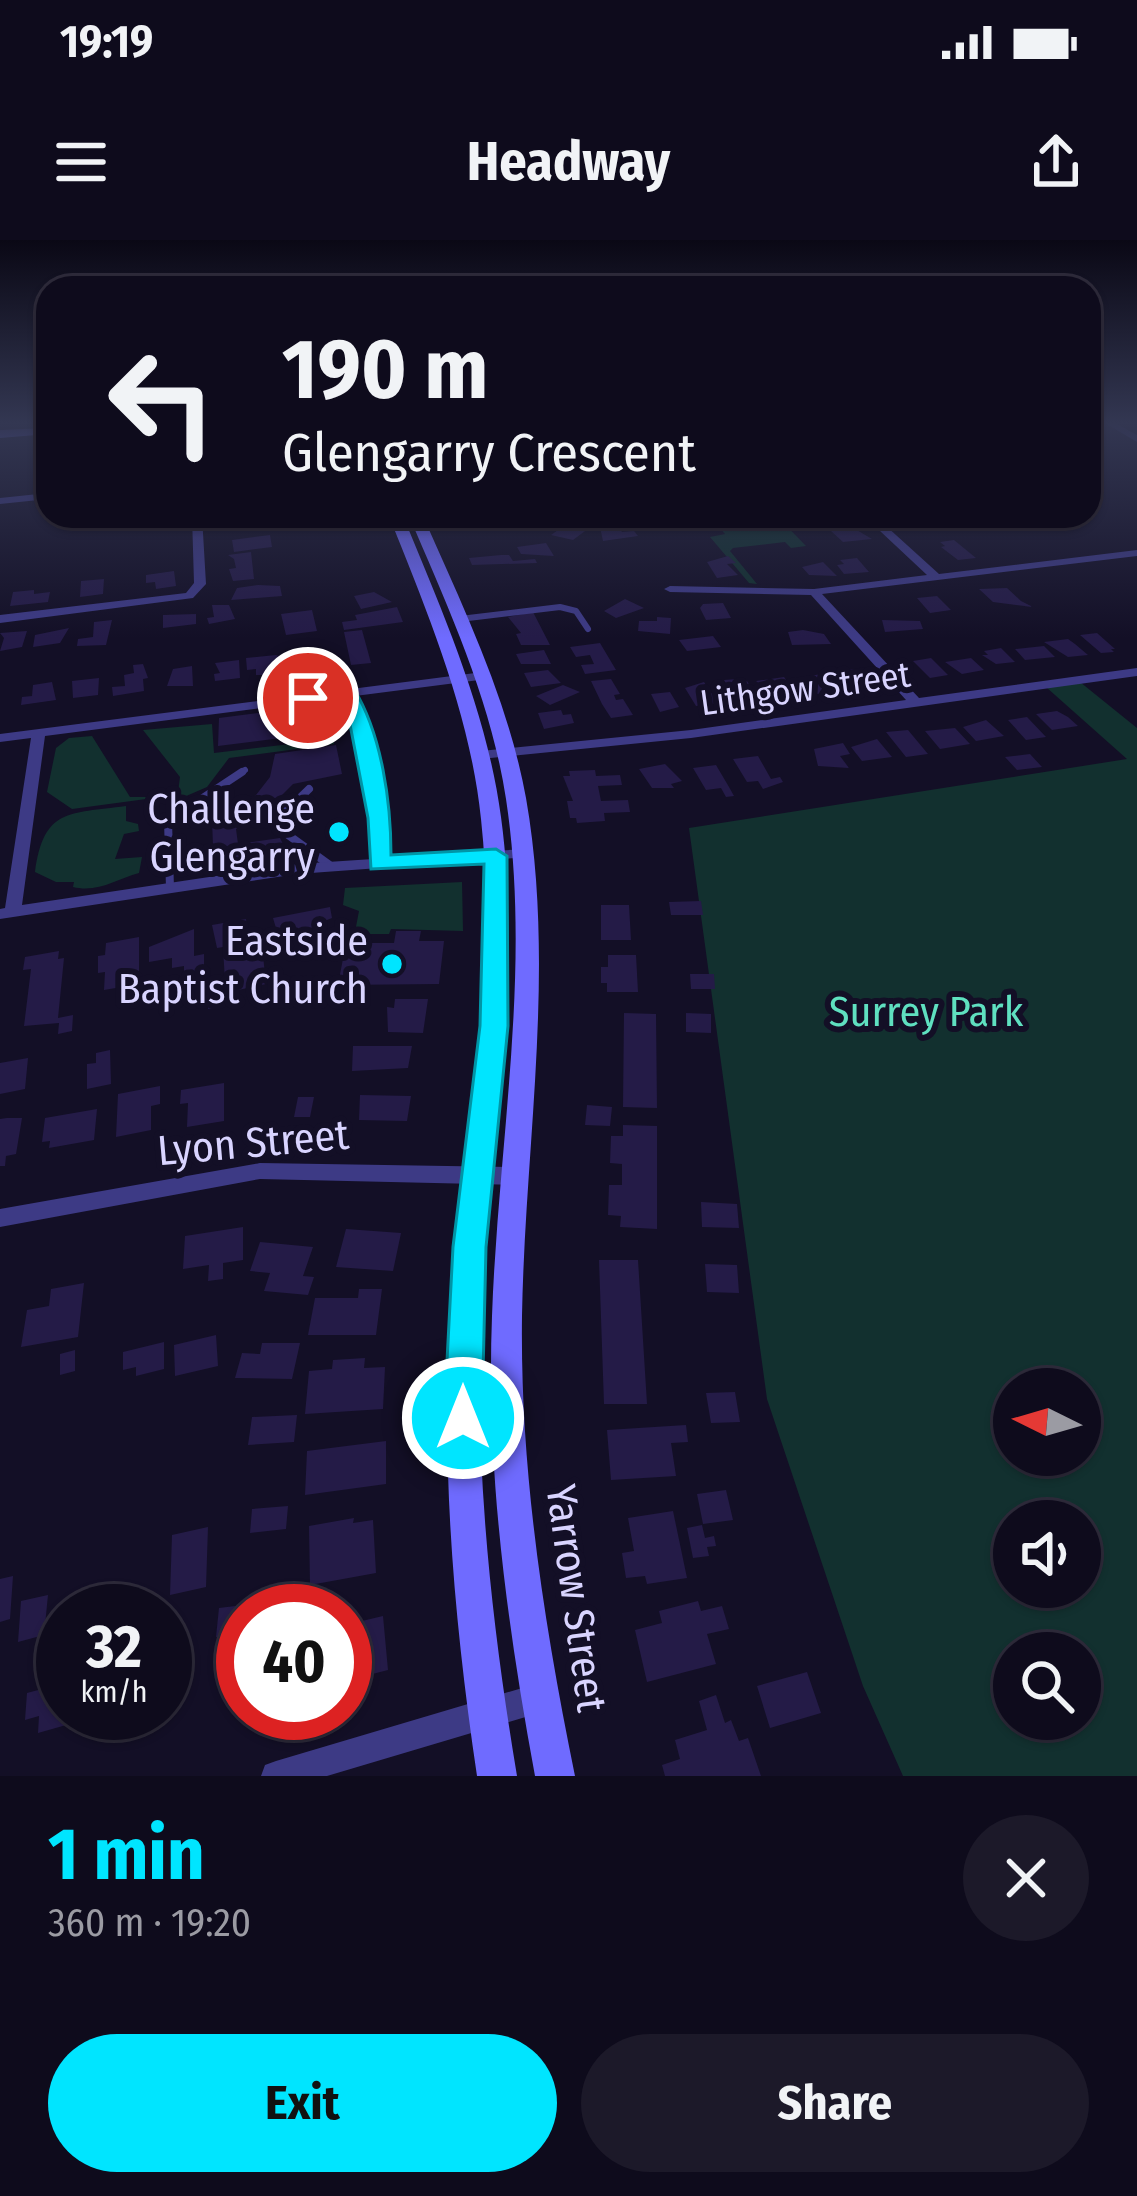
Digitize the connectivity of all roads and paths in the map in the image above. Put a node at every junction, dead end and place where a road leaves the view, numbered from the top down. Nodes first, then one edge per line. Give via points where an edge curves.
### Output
1 (36, 497) edge
2 (3, 500) edge
3 (0, 520) edge
4 (198, 528) edge
5 (401, 528) edge
6 (421, 528) edge
7 (882, 528) edge
8 (1137, 554) edge
9 (936, 577) junction
10 (669, 590) dead end
11 (814, 592) junction
12 (0, 619) edge
13 (460, 619) junction
14 (588, 629) dead end
15 (1137, 672) edge
16 (483, 676) junction
17 (460, 679) junction
18 (347, 694) junction
19 (916, 703) junction
20 (39, 733) junction
21 (0, 738) edge
22 (506, 752) junction
23 (481, 755) junction
24 (244, 770) dead end
25 (309, 789) dead end
26 (524, 854) junction
27 (496, 856) junction
28 (379, 863) junction
29 (331, 866) junction
30 (170, 888) junction
31 (7, 913) edge
32 (478, 1174) junction
33 (516, 1176) junction
34 (0, 1218) edge
35 (539, 1698) junction
36 (487, 1714) junction
37 (277, 1776) edge
38 (497, 1776) edge
39 (555, 1776) edge

1 - 2 street
2 - 3 street
4 - 12 street via 200,584 189,596
5 - 17 street
6 - 13 street, Yarrow Street
7 - 9 street
8 - 9 street
9 - 11 street
10 - 11 street
11 - 19 street
13 - 14 lane via 560,607 576,610
13 - 16 street, Yarrow Street
15 - 19 street, Lithgow Street
16 - 17 street
16 - 22 street, Yarrow Street
17 - 18 street
17 - 23 street
18 - 20 street
18 - 28 lane via 380,818
19 - 22 street, Lithgow Street
20 - 21 street
20 - 31 street
22 - 23 street, Lithgow Street
22 - 26 street, Yarrow Street
23 - 27 street
24 - 30 lane via 168,821
25 - 29 lane via 273,824
26 - 27 street
26 - 33 street, Yarrow Street via 529,998
27 - 28 street
27 - 32 street via 494,1026
28 - 29 street
29 - 30 street
30 - 31 street
32 - 33 street, Lyon Street
32 - 34 street, Lyon Street via 260,1171
32 - 36 street via 463,1454
33 - 35 street, Yarrow Street via 508,1434
35 - 36 street
35 - 39 street, Yarrow Street
36 - 37 street
36 - 38 street

